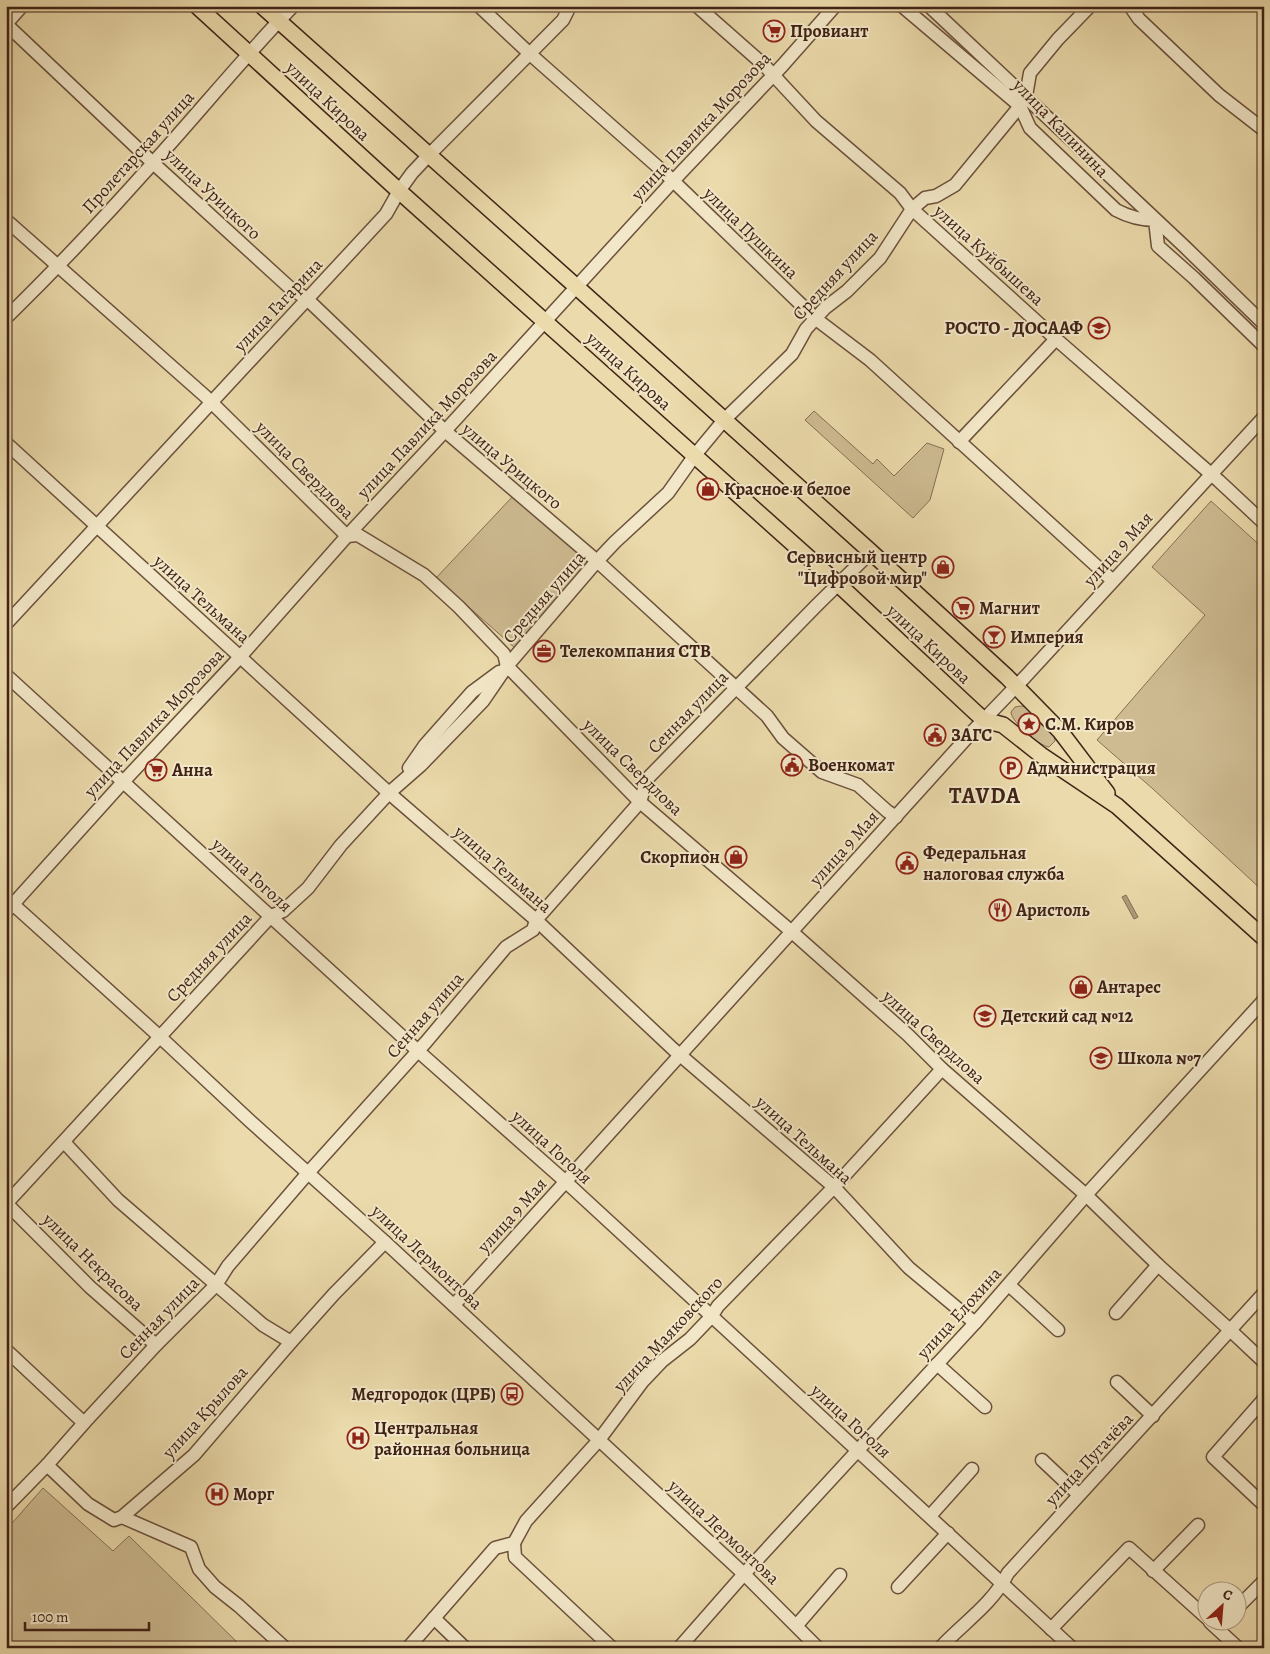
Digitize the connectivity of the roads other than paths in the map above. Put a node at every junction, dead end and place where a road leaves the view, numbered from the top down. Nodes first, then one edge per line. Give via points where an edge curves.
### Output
1 (22, 6) edge
2 (197, 6) edge
3 (262, 6) edge
4 (293, 6) edge
5 (479, 6) edge
6 (570, 6) edge
7 (697, 6) edge
8 (835, 6) edge
9 (902, 6) edge
10 (929, 6) edge
11 (1090, 6) edge
12 (1130, 6) edge
13 (278, 22) junction
14 (6, 24) edge
15 (249, 53) junction
16 (530, 54) junction
17 (773, 74) junction
18 (1023, 101) junction
19 (1264, 130) edge
20 (428, 156) junction
21 (153, 163) junction
22 (673, 181) junction
23 (399, 191) junction
24 (912, 209) junction
25 (6, 220) edge
26 (1155, 220) junction
27 (58, 266) junction
28 (576, 287) junction
29 (307, 299) junction
30 (6, 318) edge
31 (816, 319) junction
32 (545, 322) junction
33 (1264, 324) edge
34 (1056, 339) junction
35 (1264, 346) edge
36 (212, 402) junction
37 (1264, 416) edge
38 (724, 420) junction
39 (445, 432) junction
40 (959, 442) junction
41 (6, 443) edge
42 (695, 455) junction
43 (1210, 474) junction
44 (1264, 522) edge
45 (97, 527) junction
46 (347, 536) junction
47 (871, 552) junction
48 (597, 561) junction
49 (1113, 582) junction
50 (838, 584) junction
51 (6, 624) edge
52 (240, 657) junction
53 (507, 666) junction
54 (6, 675) edge
55 (1016, 686) junction
56 (735, 687) junction
57 (984, 720) junction
58 (1060, 732) junction
59 (1042, 755) junction
60 (123, 782) junction
61 (389, 793) junction
62 (640, 802) junction
63 (1117, 806) junction
64 (896, 817) junction
65 (9, 905) edge
66 (271, 916) junction
67 (536, 920) junction
68 (792, 932) junction
69 (1264, 938) edge
70 (1264, 1000) edge
71 (159, 1036) junction
72 (418, 1051) junction
73 (681, 1055) junction
74 (942, 1069) junction
75 (64, 1142) junction
76 (308, 1173) junction
77 (566, 1182) junction
78 (834, 1187) junction
79 (1086, 1195) junction
80 (7, 1204) edge
81 (385, 1242) junction
82 (1158, 1265) junction
83 (216, 1285) junction
84 (1009, 1285) junction
85 (1264, 1293) edge
86 (454, 1305) junction
87 (1116, 1314) dead end
88 (711, 1317) junction
89 (975, 1323) junction
90 (1058, 1330) dead end
91 (1230, 1330) junction
92 (291, 1342) junction
93 (156, 1345) junction
94 (6, 1350) edge
95 (1264, 1362) edge
96 (937, 1364) junction
97 (1117, 1382) dead end
98 (1264, 1399) edge
99 (985, 1407) dead end
100 (1153, 1416) junction
101 (84, 1423) junction
102 (599, 1440) junction
103 (858, 1450) junction
104 (1042, 1460) dead end
105 (47, 1465) junction
106 (972, 1469) dead end
107 (1079, 1495) junction
108 (1264, 1505) edge
109 (6, 1507) edge
110 (930, 1516) junction
111 (122, 1517) junction
112 (1198, 1525) dead end
113 (948, 1533) junction
114 (514, 1543) junction
115 (1153, 1571) junction
116 (744, 1574) junction
117 (840, 1576) dead end
118 (1264, 1581) edge
119 (1003, 1585) junction
120 (898, 1587) dead end
121 (1248, 1597) edge
122 (1198, 1609) edge
123 (434, 1618) junction
124 (797, 1625) junction
125 (1051, 1629) junction
126 (1223, 1632) edge
127 (285, 1648) edge
128 (408, 1648) edge
129 (465, 1648) edge
130 (612, 1648) edge
131 (679, 1648) edge
132 (818, 1648) edge
133 (940, 1648) edge
134 (1072, 1648) edge
135 (1238, 1648) edge

1 - 14 street
2 - 15 main road, улица Кирова
3 - 13 main road, улица Кирова
4 - 13 street, Пролетарская улица
5 - 16 street, улица Пушкина
6 - 16 street, улица Гагарина via 562,20
7 - 17 street, улица Куйбышева
8 - 17 street, улица Павлика Морозова
9 - 18 street, улица Калинина
10 - 18 street, улица Калинина
11 - 18 street, Средняя улица via 1030,73
12 - 19 street via 1139,19 1219,95
13 - 15 street, Пролетарская улица
13 - 20 main road, улица Кирова
14 - 21 street, улица Урицкого
15 - 21 street, Пролетарская улица
15 - 23 main road, улица Кирова
16 - 20 street, улица Гагарина
16 - 22 street, улица Пушкина
17 - 22 street, улица Павлика Морозова
17 - 24 street, улица Куйбышева via 816,121 900,193
18 - 24 street, Средняя улица via 955,185 936,196 925,198
18 - 26 street, улица Калинина
18 - 26 street, улица Калинина via 1030,128 1116,210 1130,217
20 - 23 street, улица Гагарина
20 - 28 main road, улица Кирова
21 - 27 street, Пролетарская улица
21 - 29 street, улица Урицкого via 289,287
22 - 28 street, улица Павлика Морозова
22 - 31 street, улица Пушкина
23 - 29 street, улица Гагарина via 386,214
23 - 32 main road, улица Кирова
24 - 31 street, Средняя улица via 880,258
24 - 34 street, улица Куйбышева
25 - 27 street, улица Свердлова
26 - 33 street, улица Калинина
26 - 35 street via 1158,246
27 - 30 street, Пролетарская улица
27 - 36 street, улица Свердлова
28 - 32 street, улица Павлика Морозова
28 - 38 main road, улица Кирова
29 - 36 street, улица Гагарина
29 - 39 street, улица Урицкого
31 - 38 street, Средняя улица via 806,329 792,354
31 - 40 street, улица Пушкина via 870,360
32 - 39 street, улица Павлика Морозова
32 - 42 main road, улица Кирова
34 - 40 street
34 - 43 street, улица Куйбышева
36 - 45 street, улица Гагарина
36 - 46 street, улица Свердлова
37 - 43 street, улица 9 Мая
38 - 42 street, Средняя улица
38 - 47 main road, улица Кирова
39 - 46 street, улица Павлика Морозова
39 - 48 street, улица Урицкого
40 - 49 street, улица Пушкина
41 - 45 street, улица Тельмана
42 - 48 street, Средняя улица via 668,492
42 - 50 main road, улица Кирова
43 - 44 street, улица Куйбышева
43 - 49 street, улица 9 Мая
45 - 51 street, улица Гагарина
45 - 52 street, улица Тельмана
46 - 52 street, улица Павлика Морозова
46 - 53 street, улица Свердлова via 358,535 424,575 504,654
47 - 50 street, Сенная улица
47 - 55 main road, улица Кирова
48 - 53 street, Средняя улица
48 - 56 street, улица Урицкого
49 - 55 street, улица 9 Мая
50 - 56 street, Сенная улица
50 - 57 main road, улица Кирова
52 - 60 street, улица Павлика Морозова
52 - 61 street, улица Тельмана
53 - 61 street, Средняя улица via 483,701
53 - 62 street, улица Свердлова
54 - 60 street, улица Гоголя
55 - 57 street, улица 9 Мая
55 - 58 main road, улица Кирова
56 - 62 street, Сенная улица via 647,779
56 - 64 street, улица Урицкого via 768,716 783,738 822,772 858,785
57 - 59 main road, улица Кирова via 1003,725
57 - 64 street, улица 9 Мая
58 - 59 main road via 1063,744 1059,752
58 - 63 main road, улица Кирова
59 - 63 main road, улица Кирова
60 - 65 street, улица Павлика Морозова
60 - 66 street, улица Гоголя
61 - 66 street, Средняя улица via 341,845 308,888 283,911
61 - 67 street, улица Тельмана
62 - 67 street, Сенная улица
62 - 68 street, улица Свердлова
63 - 69 main road, улица Кирова
64 - 68 street, улица 9 Мая
65 - 71 street, улица Лермонтова
66 - 71 street, Средняя улица
66 - 72 street, улица Гоголя
67 - 72 street, Сенная улица via 533,930 506,948
67 - 73 street, улица Тельмана
68 - 73 street, улица 9 Мая
68 - 74 street, улица Свердлова
70 - 79 street, улица Елохина
71 - 75 street, Средняя улица
71 - 76 street, улица Лермонтова
72 - 76 street, Сенная улица
72 - 77 street, улица Гоголя
73 - 77 street, улица 9 Мая
73 - 78 street, улица Тельмана
74 - 78 street, улица Маяковского
74 - 79 street, улица Свердлова
75 - 80 street, Средняя улица
75 - 83 street via 118,1200
76 - 81 street, улица Лермонтова
76 - 83 street, Сенная улица via 228,1266
77 - 86 street, улица 9 Мая
77 - 88 street, улица Гоголя
78 - 88 street, улица Маяковского
78 - 89 street, улица Тельмана via 908,1268
79 - 82 street, улица Свердлова
79 - 84 street, улица Елохина
80 - 93 street, улица Некрасова via 90,1287
81 - 86 street, улица Лермонтова
81 - 92 street, улица Крылова
82 - 87 street
82 - 91 street, улица Свердлова
83 - 92 street via 263,1325
83 - 93 street, Сенная улица
84 - 89 street, улица Елохина
84 - 90 street
85 - 91 street, улица Пугачёва
86 - 102 street, улица Лермонтова
88 - 102 street, улица Маяковского via 643,1381
88 - 103 street, улица Гоголя
89 - 96 street, улица Елохина
91 - 95 street, улица Свердлова
91 - 100 street, улица Пугачёва
92 - 111 street, улица Крылова via 194,1455
93 - 101 street, Сенная улица
94 - 101 street
96 - 99 street
96 - 103 street, улица Елохина
97 - 100 street
98 - 108 street via 1213,1458
100 - 107 street, улица Пугачёва
101 - 105 street, Сенная улица
102 - 114 street, улица Маяковского via 526,1521
102 - 116 street, улица Лермонтова
103 - 110 street, улица Гоголя
103 - 116 street, улица Елохина
104 - 107 street
105 - 109 street, Сенная улица
105 - 111 street via 88,1504 114,1520
106 - 110 street
107 - 119 street, улица Пугачёва via 1008,1573
110 - 113 street, улица Гоголя
111 - 127 street via 191,1547 199,1569 215,1587
112 - 115 street
113 - 119 street, улица Гоголя
113 - 120 street
114 - 123 street via 495,1548
114 - 130 street via 515,1557
115 - 122 street
115 - 125 street via 1130,1548
116 - 124 street, улица Лермонтова
116 - 131 street, улица Елохина
117 - 124 street
118 - 121 street
119 - 125 street, улица Гоголя
119 - 133 street, улица Пугачёва via 987,1605
123 - 128 street
123 - 129 street
124 - 132 street, улица Лермонтова
125 - 134 street, улица Гоголя
126 - 135 street

